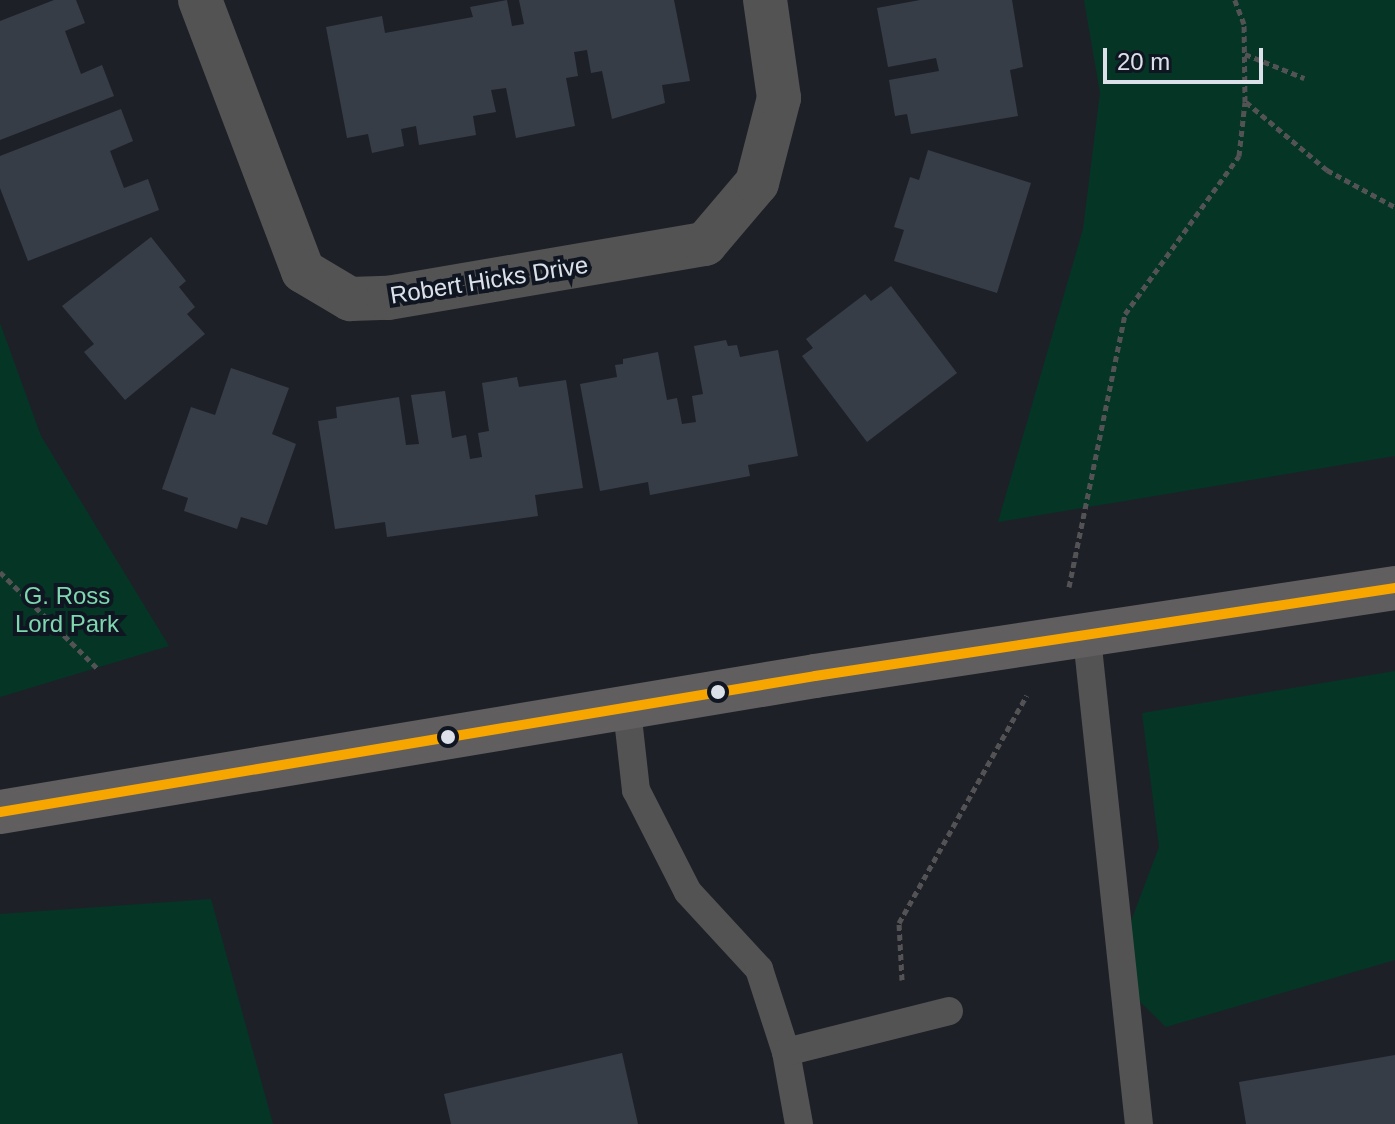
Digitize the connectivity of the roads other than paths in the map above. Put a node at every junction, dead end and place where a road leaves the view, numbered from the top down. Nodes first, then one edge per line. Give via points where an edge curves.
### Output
1 (200, 0) edge
2 (765, 0) edge
3 (1395, 588) edge
4 (1072, 640) junction
5 (627, 710) junction
6 (0, 812) edge
7 (949, 1011) dead end
8 (786, 1052) junction
9 (799, 1124) edge
10 (1139, 1124) edge

1 - 2 street, Robert Hicks Drive via 303,271 350,299 388,298 705,244 757,183 779,98
3 - 4 main road
4 - 5 main road via 815,676
4 - 10 lane via 1102,812
5 - 6 main road
5 - 8 lane via 636,790 688,892 759,969
7 - 8 lane
8 - 9 lane

